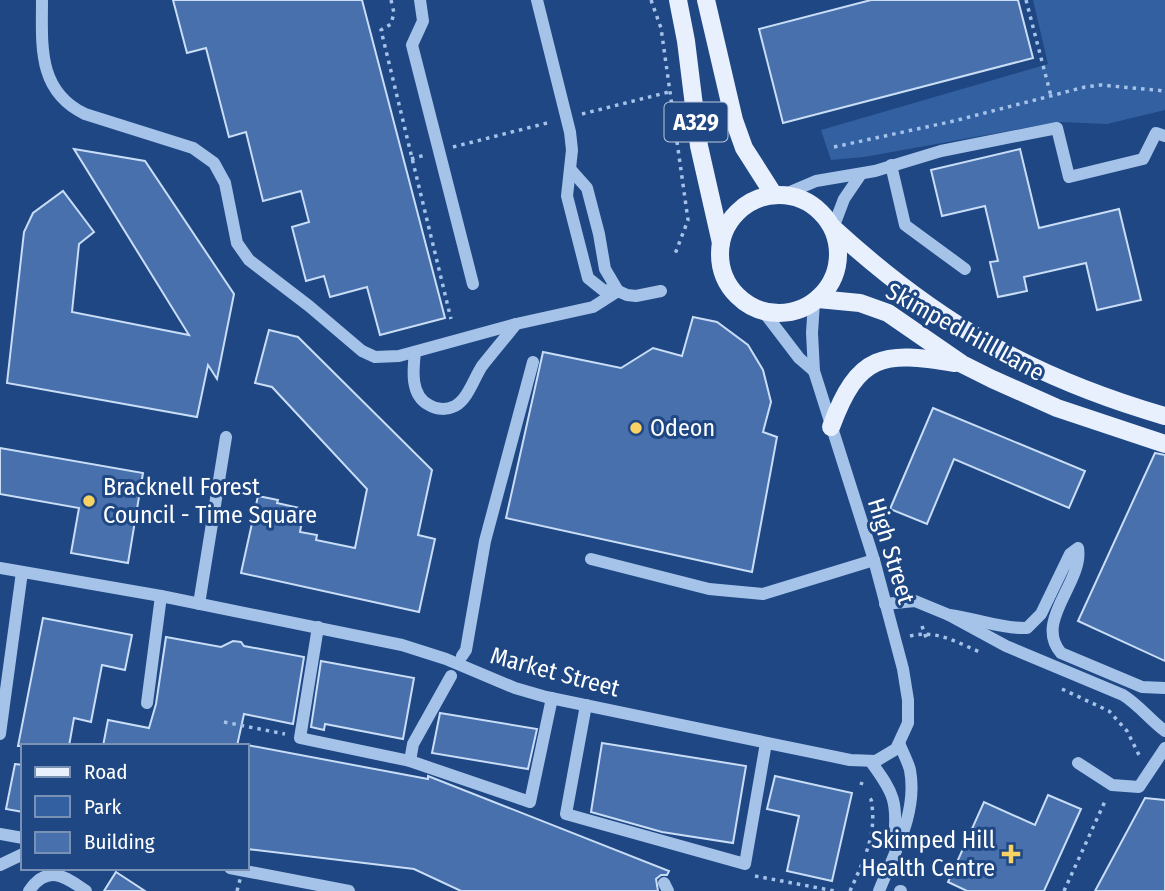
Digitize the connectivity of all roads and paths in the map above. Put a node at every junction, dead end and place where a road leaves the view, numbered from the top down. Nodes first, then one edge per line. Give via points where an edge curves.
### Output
1 (42, 0) edge
2 (391, 0) edge
3 (420, 0) edge
4 (537, 0) edge
5 (651, 0) edge
6 (678, 0) edge
7 (706, 0) edge
8 (1026, 0) edge
9 (1165, 91) edge
10 (669, 92) junction
11 (1051, 96) junction
12 (566, 118) junction
13 (1165, 136) edge
14 (834, 147) dead end
15 (439, 151) junction
16 (411, 159) junction
17 (891, 165) junction
18 (571, 170) junction
19 (861, 174) junction
20 (778, 195) junction
21 (833, 228) junction
22 (721, 243) junction
23 (675, 254) dead end
24 (965, 269) dead end
25 (473, 284) dead end
26 (618, 291) junction
27 (661, 291) dead end
28 (816, 300) junction
29 (763, 311) junction
30 (451, 319) dead end
31 (516, 324) junction
32 (415, 352) junction
33 (533, 362) dead end
34 (962, 364) junction
35 (814, 371) junction
36 (1165, 416) edge
37 (831, 427) junction
38 (226, 437) dead end
39 (1165, 444) edge
40 (591, 559) dead end
41 (874, 560) junction
42 (0, 568) edge
43 (22, 572) junction
44 (161, 596) junction
45 (199, 604) junction
46 (885, 604) junction
47 (949, 615) junction
48 (922, 626) dead end
49 (318, 627) junction
50 (924, 632) junction
51 (927, 640) dead end
52 (462, 656) dead end
53 (989, 656) dead end
54 (451, 676) dead end
55 (1165, 688) edge
56 (1061, 689) dead end
57 (552, 698) junction
58 (147, 704) dead end
59 (586, 705) junction
60 (224, 722) dead end
61 (1165, 731) edge
62 (0, 734) edge
63 (300, 738) junction
64 (766, 743) junction
65 (900, 745) junction
66 (1165, 748) edge
67 (410, 761) junction
68 (867, 761) junction
69 (1078, 763) dead end
70 (1144, 766) dead end
71 (1106, 799) dead end
72 (871, 800) dead end
73 (0, 834) edge
74 (21, 838) edge
75 (21, 855) edge
76 (893, 856) junction
77 (745, 864) junction
78 (0, 865) edge
79 (240, 870) edge
80 (242, 870) edge
81 (29, 891) edge
82 (86, 891) edge
83 (237, 891) edge
84 (349, 891) edge
85 (835, 891) edge
86 (850, 891) edge
87 (879, 891) edge
88 (1064, 891) edge

1 - 32 street via 46,71 62,99 85,114 206,156 225,183 237,243 257,268 362,351 388,358
2 - 16 path via 391,24 381,30
3 - 15 street via 423,21 412,45
4 - 12 street
5 - 10 path via 662,28
6 - 22 main road, A329 via 699,146
7 - 20 main road, A329 via 744,148
8 - 11 path
9 - 11 path via 1101,85
10 - 12 path
10 - 23 path via 688,220
11 - 14 path
12 - 15 path
12 - 18 street
13 - 17 street via 1156,134 1143,159 1069,177 1057,128
15 - 16 path
15 - 25 street
16 - 30 path
17 - 19 street
17 - 24 street via 905,225
18 - 26 street via 587,188 605,269
18 - 26 street via 567,196 588,278 603,290
19 - 20 street via 816,181
19 - 21 street via 844,199
20 - 21 main road via 815,206
20 - 22 main road via 741,208 727,225
21 - 28 main road via 837,267
21 - 36 main road, Skimped Hill Lane via 886,275 971,335 1049,375
22 - 29 main road via 721,267 731,289 748,305
26 - 27 street via 636,296
26 - 31 street via 593,307
28 - 29 main road via 787,313
28 - 34 main road, Skimped Hill Lane via 860,303 888,313
28 - 35 street, High Street
29 - 35 street, High Street
31 - 32 street
31 - 32 street via 452,408 437,408 420,397 413,377
33 - 52 street via 485,541
34 - 37 main road via 903,357 874,363 853,380
34 - 39 main road, Skimped Hill Lane via 1057,408
35 - 37 street, High Street
37 - 41 street, High Street
38 - 45 street
40 - 41 street via 709,589 763,594
41 - 46 street, High Street
42 - 43 street, Market Street
43 - 44 street, Market Street
43 - 62 street
44 - 45 street, Market Street
44 - 58 street
45 - 49 street, Market Street
46 - 47 street via 915,601
46 - 65 street, High Street via 908,700 908,723
47 - 55 street via 1027,628 1041,614 1070,554 1078,548 1080,558 1056,615 1053,644 1061,653 1142,687
47 - 61 street via 1006,646 1123,695
48 - 50 path
49 - 57 street, Market Street via 402,645
49 - 63 street
50 - 51 path
50 - 53 path
54 - 67 street via 413,744
56 - 70 path via 1109,711 1128,731
57 - 59 street, Market Street
57 - 67 street via 530,802
59 - 64 street, Market Street
59 - 77 street via 566,814
60 - 63 path
63 - 67 street
64 - 68 street, Market Street
64 - 77 street
65 - 68 street via 886,757
65 - 76 street via 912,795
66 - 69 street via 1139,786 1112,785
68 - 76 street via 893,796 897,814
71 - 88 path
72 - 86 path via 872,837
73 - 74 street
75 - 78 street
76 - 87 street
77 - 85 path via 743,874
79 - 84 street
80 - 83 path, bridge
81 - 82 street, bridge via 34,883 51,875 65,877

